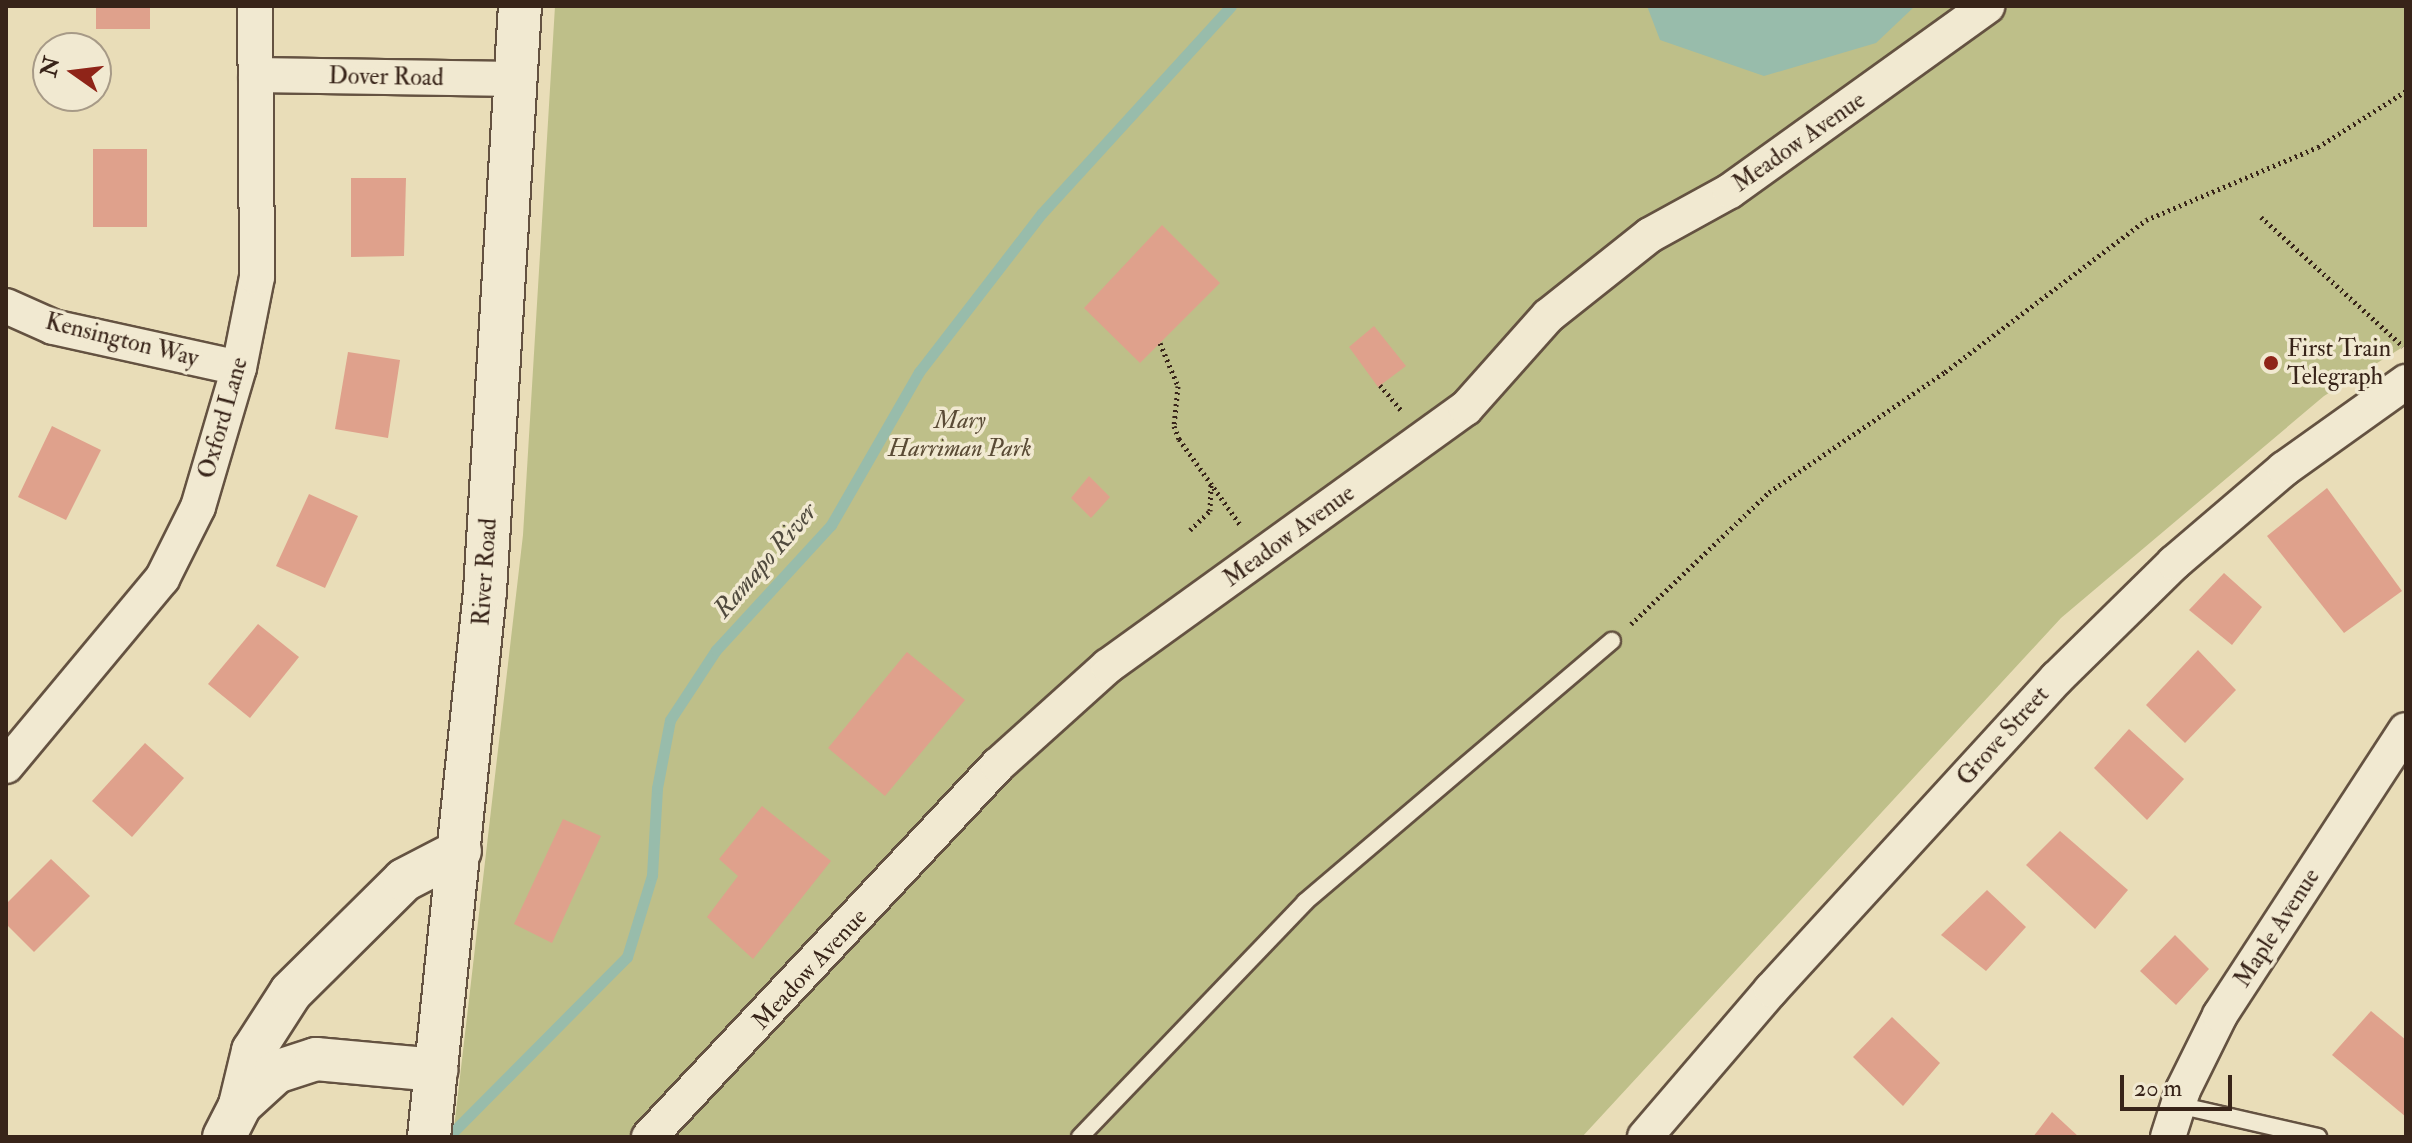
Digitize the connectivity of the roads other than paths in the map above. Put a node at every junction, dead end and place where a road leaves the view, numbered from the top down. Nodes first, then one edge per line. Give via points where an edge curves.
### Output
1 (255, 6) edge
2 (520, 6) edge
3 (1987, 6) edge
4 (256, 75) junction
5 (515, 79) junction
6 (6, 306) edge
7 (239, 368) junction
8 (2406, 382) edge
9 (1612, 641) road end
10 (2406, 730) edge
11 (6, 766) edge
12 (460, 851) junction
13 (436, 1070) junction
14 (232, 1121) edge
15 (2173, 1121) edge
16 (429, 1137) edge
17 (649, 1137) edge
18 (1080, 1137) edge
19 (1645, 1137) edge
20 (2318, 1137) edge

1 - 4 street, Oxford Lane
2 - 5 street, River Road
3 - 17 street, Meadow Avenue via 1730,191 1650,235 1548,316 1466,408 1108,666 998,765
4 - 5 street, Dover Road
4 - 7 street, Oxford Lane via 257,277
5 - 12 street, River Road via 485,591
6 - 7 street, Kensington Way via 53,327
7 - 11 street, Oxford Lane via 198,507 162,579
8 - 19 street, Grove Street via 2284,469 2174,563 2057,678 1771,990
9 - 18 lane via 1305,902
10 - 15 street, Maple Avenue via 2220,1015
12 - 13 street, River Road
12 - 14 street via 404,880 291,992 253,1051
13 - 14 street via 316,1059 276,1072
13 - 16 street, River Road
15 - 20 lane

